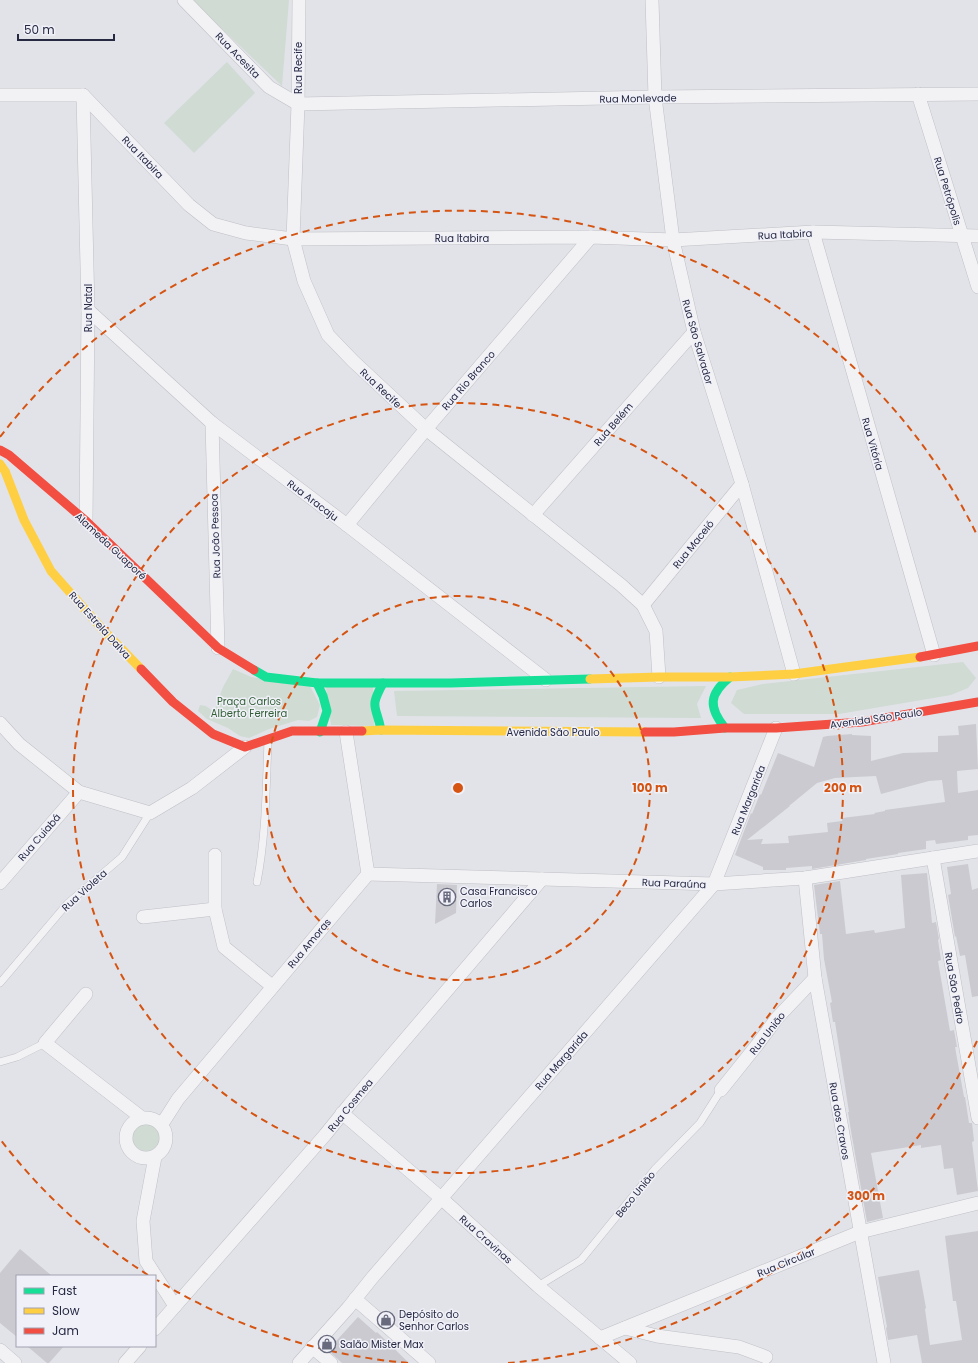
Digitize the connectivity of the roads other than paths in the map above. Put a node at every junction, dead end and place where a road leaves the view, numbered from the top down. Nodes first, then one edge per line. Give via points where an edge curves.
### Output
1 (184, 0) edge
2 (299, 0) edge
3 (652, 0) edge
4 (918, 94) junction
5 (978, 94) edge
6 (0, 95) edge
7 (83, 95) junction
8 (655, 97) junction
9 (298, 104) junction
10 (813, 232) junction
11 (962, 236) junction
12 (978, 236) edge
13 (591, 237) junction
14 (293, 239) junction
15 (673, 240) junction
16 (978, 287) edge
17 (88, 310) junction
18 (694, 332) junction
19 (212, 423) junction
20 (426, 430) junction
21 (0, 450) edge
22 (0, 464) edge
23 (742, 484) junction
24 (533, 515) junction
25 (86, 521) junction
26 (347, 525) junction
27 (643, 605) junction
28 (978, 646) edge
29 (218, 648) junction
30 (967, 648) junction
31 (934, 655) junction
32 (978, 655) edge
33 (794, 674) junction
34 (659, 677) junction
35 (730, 677) junction
36 (546, 680) junction
37 (317, 682) junction
38 (383, 683) junction
39 (976, 701) edge
40 (0, 723) edge
41 (725, 728) junction
42 (776, 728) junction
43 (381, 730) junction
44 (320, 732) junction
45 (346, 732) junction
46 (268, 739) junction
47 (245, 747) junction
48 (79, 792) junction
49 (150, 813) junction
50 (978, 851) edge
51 (215, 855) dead end
52 (933, 858) junction
53 (368, 874) junction
54 (805, 878) junction
55 (542, 879) junction
56 (257, 882) dead end
57 (0, 883) edge
58 (714, 884) junction
59 (215, 909) junction
60 (143, 917) dead end
61 (815, 978) junction
62 (0, 983) edge
63 (272, 986) junction
64 (86, 994) dead end
65 (45, 1043) junction
66 (0, 1062) edge
67 (721, 1090) joint
68 (342, 1113) junction
69 (142, 1118) junction
70 (978, 1118) edge
71 (162, 1124) junction
72 (155, 1157) junction
73 (440, 1198) junction
74 (978, 1203) edge
75 (860, 1232) junction
76 (155, 1275) edge
77 (156, 1277) edge
78 (538, 1286) junction
79 (355, 1299) junction
80 (175, 1306) junction
81 (156, 1328) edge
82 (625, 1328) junction
83 (600, 1338) junction
84 (139, 1347) edge
85 (312, 1347) junction
86 (0, 1350) edge
87 (766, 1357) dead end
88 (15, 1363) edge
89 (125, 1363) edge
90 (298, 1363) edge
91 (331, 1363) edge
92 (429, 1363) edge
93 (630, 1363) edge
94 (884, 1363) edge

1 - 9 street, Rua Acesita via 269,87
2 - 9 street, Rua Recife
3 - 8 street, Rua São Salvador
4 - 5 street, Rua Monlevade
4 - 8 street, Rua Monlevade
4 - 11 street, Rua Petrópolis
6 - 7 street
7 - 14 street, Rua Itabira via 189,205 214,224 246,233
7 - 17 street, Rua Natal
8 - 9 street, Rua Monlevade
8 - 15 street, Rua São Salvador
9 - 14 street, Rua Recife
10 - 11 street, Rua Itabira
10 - 15 street, Rua Itabira
10 - 31 street, Rua Vitória
11 - 12 street, Rua Itabira
11 - 16 street, Rua Petrópolis
13 - 14 street, Rua Itabira
13 - 15 street, Rua Itabira
13 - 20 street, Rua Rio Branco
14 - 20 street, Rua Recife via 304,281 328,335
15 - 18 street, Rua São Salvador
17 - 19 street, Rua Aracaju
17 - 25 street, Rua Natal
18 - 23 street, Rua São Salvador
18 - 24 street, Rua Belém
19 - 26 street, Rua Aracaju
19 - 29 street, Rua João Pessoa
20 - 24 street, Rua Recife
20 - 26 street, Rua Rio Branco
21 - 25 street, Alameda Guaporé
22 - 47 street, Rua Estrela Dalva via 24,520 51,571 104,631 173,702 213,734
23 - 27 street, Rua Maceió
23 - 33 street, Rua São Salvador
24 - 27 street, Rua Recife
25 - 29 street, Alameda Guaporé
26 - 36 street, Rua Aracaju
27 - 34 street, Rua Recife via 656,631
28 - 30 street
29 - 37 street via 266,677
30 - 31 street
30 - 32 street
31 - 33 street
33 - 35 street
34 - 35 street
34 - 36 street
35 - 41 street via 720,684 714,695 712,707 716,719
36 - 38 street
37 - 38 street
37 - 44 street via 327,711
38 - 43 street via 376,695 374,709
39 - 42 street, Avenida São Paulo via 862,722
40 - 48 street via 19,744
41 - 42 street, Avenida São Paulo
41 - 43 street, Avenida São Paulo via 674,732
42 - 58 street, Rua Margarida
43 - 45 street, Avenida São Paulo
44 - 45 street, Avenida São Paulo
44 - 46 street, Avenida São Paulo via 292,731
45 - 53 street
46 - 47 street, Avenida São Paulo
46 - 56 lane via 266,808
47 - 49 street, Avenida São Paulo via 192,788
48 - 49 street
48 - 57 street, Rua Cuiabá
49 - 62 lane, Rua Violeta via 122,857 67,904
50 - 52 street, Rua Paraúna
51 - 59 street
52 - 54 street, Rua Paraúna
52 - 70 street, Rua São Pedro
53 - 55 street, Rua Paraúna
53 - 63 street, Rua Amoras
54 - 58 street, Rua Paraúna
54 - 61 street, Rua dos Cravos
55 - 58 street, Rua Paraúna
55 - 68 street, Rua Cosmea
58 - 73 street, Rua Margarida
59 - 60 street
59 - 63 street via 224,947
61 - 67 street, Rua União via 777,1018
61 - 75 street, Rua dos Cravos
63 - 71 street, Rua Amoras via 178,1099
64 - 65 street
65 - 66 lane via 18,1057
65 - 69 street
67 - 78 lane, Beco União via 700,1123 655,1169 581,1260
68 - 73 street, Rua Cravinas
68 - 80 street, Rua Cosmea via 326,1135
69 - 71 street via 156,1120
69 - 72 street via 136,1120 127,1131 127,1144 130,1150 140,1157
71 - 72 street via 167,1136 166,1143
72 - 76 street via 143,1220 146,1261
73 - 78 street, Rua Cravinas
73 - 79 street, Rua Margarida
74 - 75 street, Rua Circular
75 - 82 street, Rua Circular
75 - 94 street, Rua dos Cravos
77 - 80 street
78 - 83 street, Rua Cravinas
79 - 85 street, Rua Margarida
79 - 92 street
80 - 81 street, Rua Cosmea
82 - 83 street, Rua Circular
82 - 87 street via 657,1336 739,1347
83 - 93 street, Rua Cravinas
84 - 89 street
85 - 90 street, Rua Margarida
85 - 91 street
86 - 88 street

